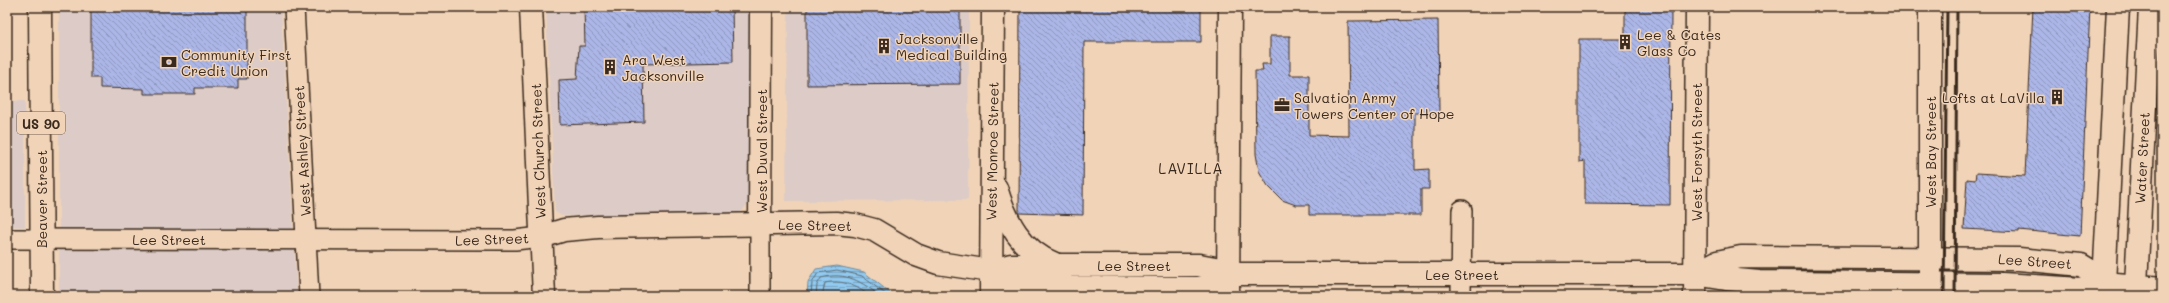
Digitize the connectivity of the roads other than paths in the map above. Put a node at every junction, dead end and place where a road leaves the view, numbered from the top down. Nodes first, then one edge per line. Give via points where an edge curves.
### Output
1 (40, 7) edge
2 (294, 7) edge
3 (531, 7) edge
4 (762, 7) edge
5 (993, 7) edge
6 (1230, 7) edge
7 (1697, 7) edge
8 (1930, 7) edge
9 (2118, 7) edge
10 (2150, 7) edge
11 (992, 171) junction
12 (1462, 210) dead end
13 (760, 224) junction
14 (541, 236) junction
15 (7, 239) edge
16 (42, 239) junction
17 (306, 240) junction
18 (1930, 257) junction
19 (1058, 265) junction
20 (991, 271) junction
21 (1228, 274) junction
22 (1461, 274) junction
23 (1695, 274) junction
24 (2104, 283) junction
25 (2136, 285) junction
26 (2162, 288) edge
27 (1930, 290) edge
28 (42, 296) edge
29 (309, 296) edge
30 (544, 296) edge
31 (760, 296) edge
32 (991, 296) edge
33 (1228, 296) edge
34 (1461, 296) edge
35 (1695, 296) edge

1 - 16 street, Beaver Street / US 90
2 - 17 street, West Ashley Street
3 - 14 street, West Church Street
4 - 13 street, West Duval Street
5 - 11 street, West Monroe Street
6 - 21 street
7 - 23 street, West Forsyth Street
8 - 18 street, West Bay Street
9 - 24 street
10 - 25 street, Water Street
11 - 19 street via 1013,230 1031,251
11 - 20 street, West Monroe Street
12 - 22 street
13 - 14 street, Lee Street via 598,227 564,230
13 - 20 street, Lee Street via 855,225 874,230 927,260
13 - 31 street, West Duval Street
14 - 17 street, Lee Street via 515,240
14 - 30 street, West Church Street
15 - 16 street, Lee Street
16 - 17 street, Lee Street
16 - 28 street, Beaver Street / US 90
17 - 29 street, West Ashley Street
18 - 23 street, Lee Street via 1740,257 1717,262
18 - 24 street, Lee Street via 2073,263 2088,269
18 - 27 street, West Bay Street
19 - 20 street, Lee Street via 1010,265
19 - 21 street, Lee Street via 1198,265 1215,268
20 - 21 street, Lee Street via 1000,281 1010,285 1071,287 1198,288 1213,285
20 - 32 street, West Monroe Street
21 - 22 street, Lee Street
21 - 33 street
22 - 23 street, Lee Street
22 - 34 street
23 - 27 street, Lee Street via 1759,282
23 - 35 street, West Forsyth Street
24 - 25 street
24 - 27 street, Lee Street via 2080,289 2008,284
25 - 26 street

